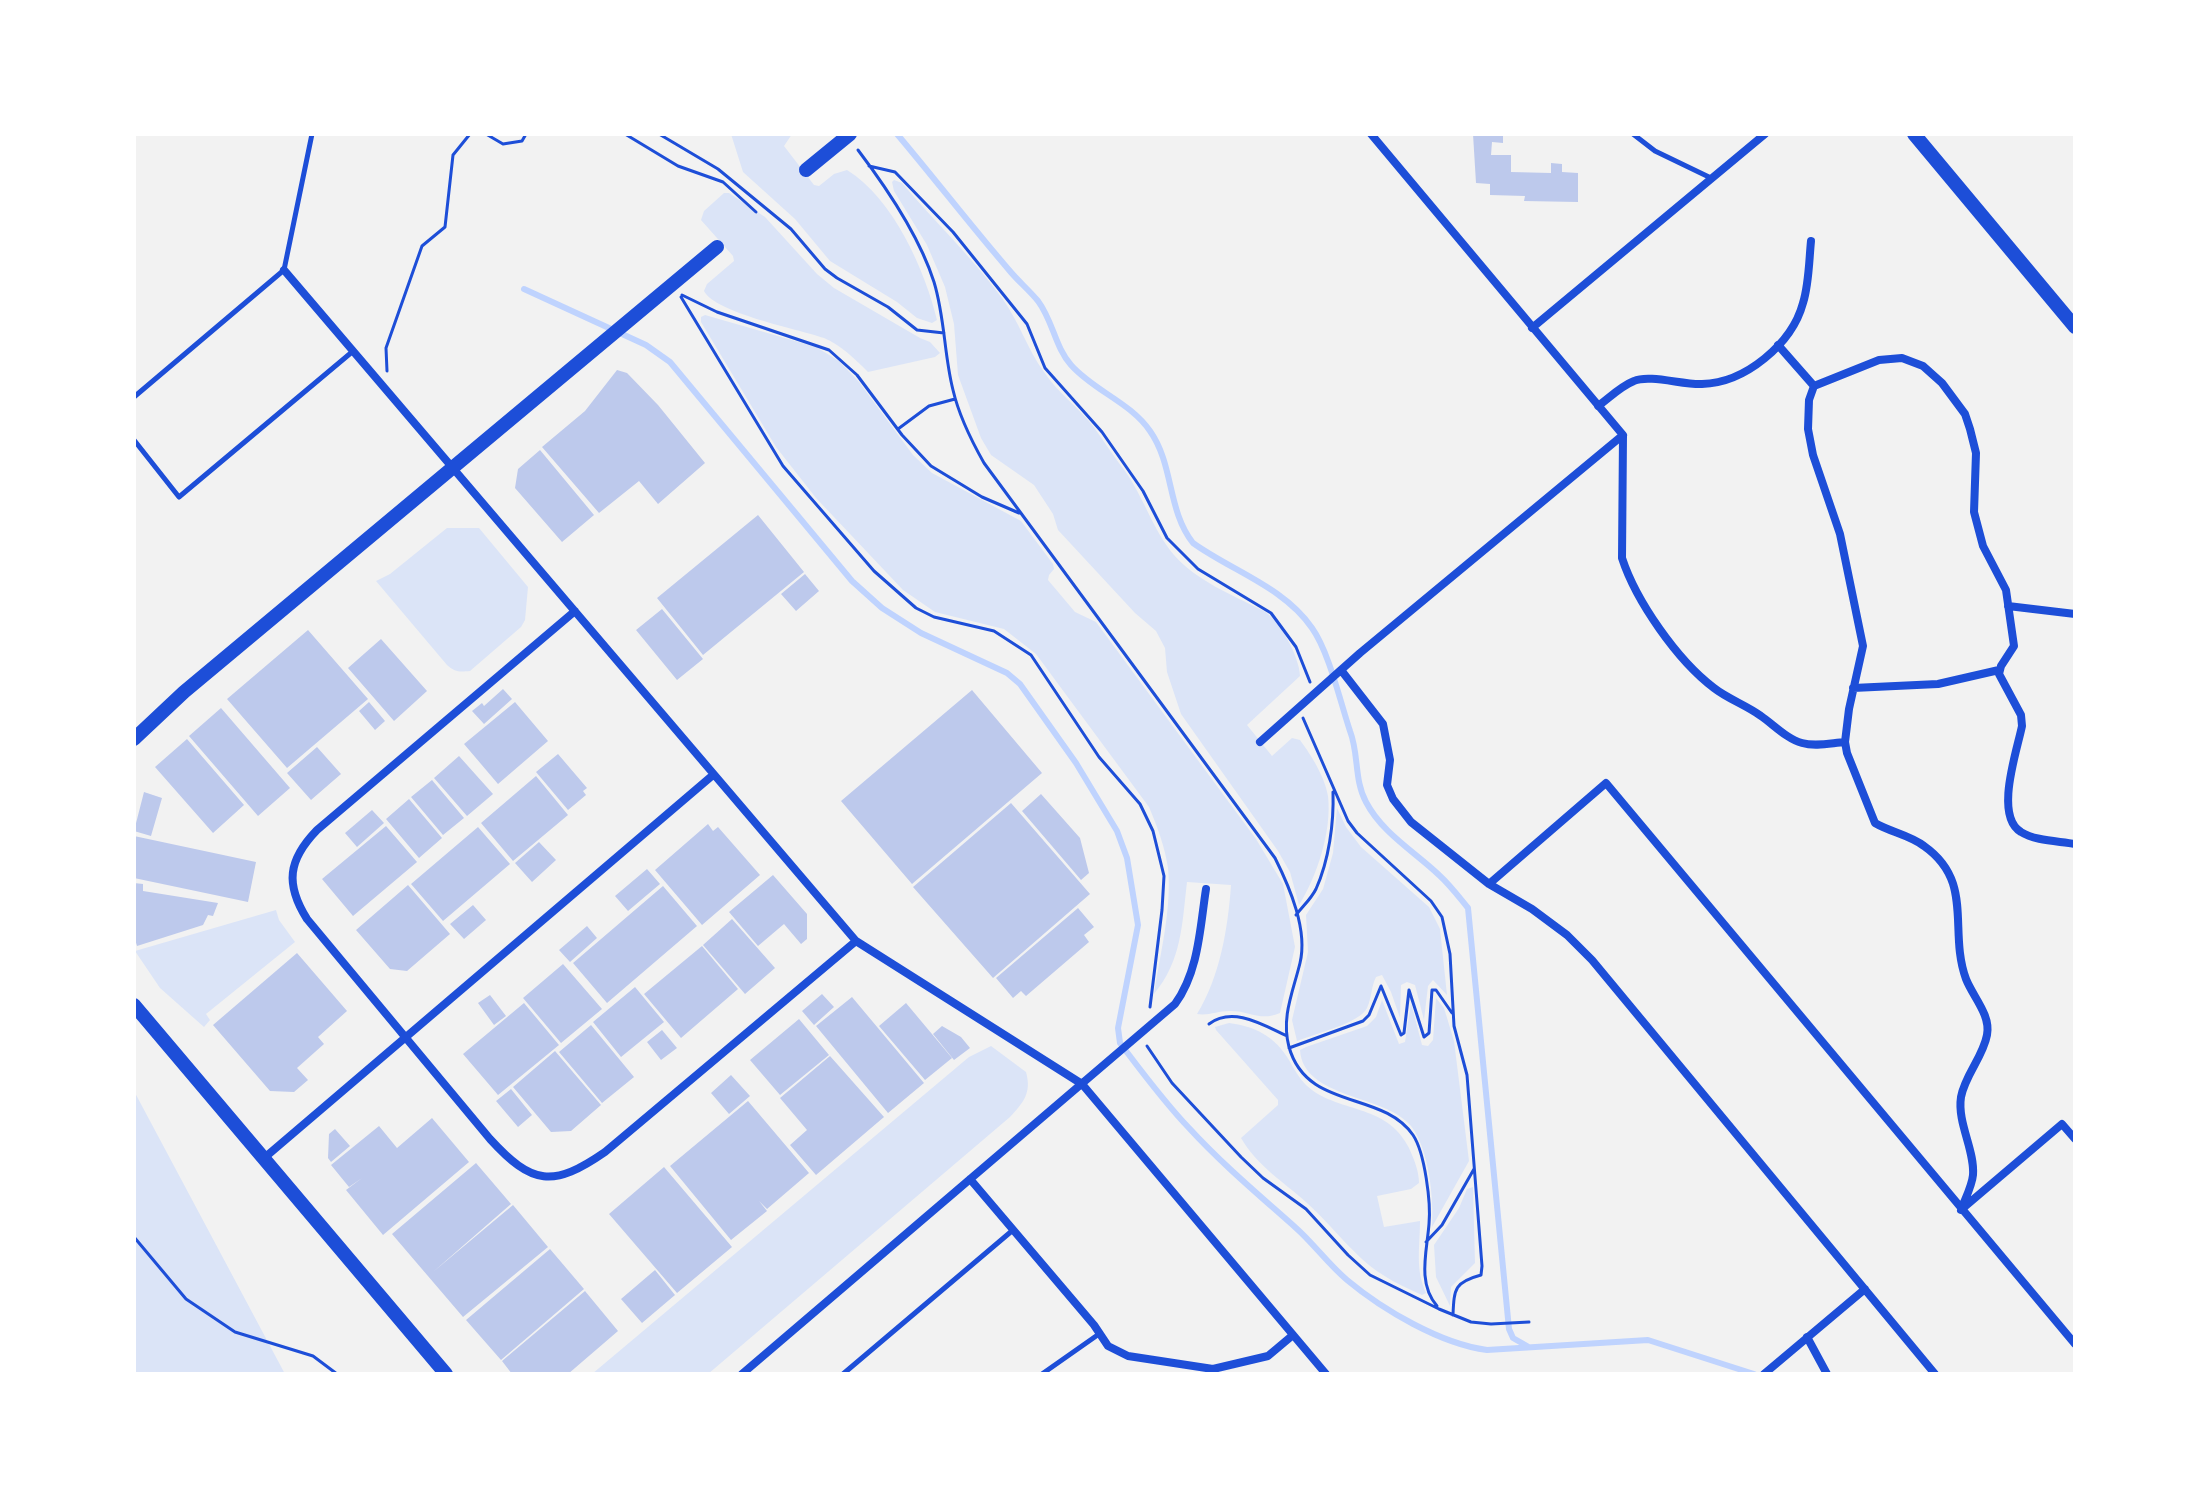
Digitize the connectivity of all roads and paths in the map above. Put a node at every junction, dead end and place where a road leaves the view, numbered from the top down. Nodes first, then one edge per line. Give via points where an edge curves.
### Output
1 (312, 134) edge
2 (470, 134) edge
3 (486, 134) edge
4 (526, 134) edge
5 (625, 134) edge
6 (659, 134) edge
7 (1371, 134) edge
8 (1633, 134) edge
9 (1765, 134) edge
10 (1914, 134) edge
11 (849, 135) edge
12 (869, 166) junction
13 (806, 170) dead end
14 (1712, 178) junction
15 (756, 212) dead end
16 (1811, 241) dead end
17 (717, 247) dead end
18 (284, 270) junction
19 (2075, 327) edge
20 (1532, 328) junction
21 (944, 333) junction
22 (1778, 345) junction
23 (353, 351) junction
24 (1814, 386) junction
25 (388, 392) junction
26 (134, 397) edge
27 (955, 399) junction
28 (1598, 406) junction
29 (898, 429) junction
30 (1623, 435) junction
31 (134, 440) edge
32 (453, 467) junction
33 (1020, 513) junction
34 (2008, 606) junction
35 (575, 611) junction
36 (2075, 614) edge
37 (1341, 670) junction
38 (1999, 670) junction
39 (1853, 688) junction
40 (1314, 693) junction
41 (1296, 709) junction
42 (134, 739) edge
43 (1260, 742) dead end
44 (1845, 742) junction
45 (713, 775) junction
46 (1333, 788) junction
47 (2075, 844) edge
48 (1489, 884) junction
49 (1206, 889) dead end
50 (1296, 915) junction
51 (856, 941) junction
52 (134, 1005) edge
53 (1453, 1015) junction
54 (1209, 1024) dead end
55 (1144, 1032) junction
56 (1287, 1036) junction
57 (405, 1038) junction
58 (1289, 1048) junction
59 (1082, 1084) junction
60 (2075, 1139) edge
61 (262, 1159) junction
62 (1474, 1169) junction
63 (970, 1179) junction
64 (1961, 1210) junction
65 (1013, 1230) junction
66 (134, 1237) edge
67 (1426, 1242) junction
68 (1865, 1289) junction
69 (1439, 1309) junction
70 (1453, 1315) junction
71 (1529, 1322) dead end
72 (1100, 1334) junction
73 (1293, 1335) junction
74 (1807, 1337) junction
75 (2075, 1344) edge
76 (1767, 1371) edge
77 (337, 1374) edge
78 (446, 1374) edge
79 (742, 1374) edge
80 (843, 1374) edge
81 (1042, 1374) edge
82 (1326, 1374) edge
83 (1827, 1374) edge
84 (1935, 1374) edge

1 - 18 lane
2 - 25 path via 453,155 445,227 422,246 386,348
3 - 4 path via 503,144 522,141
5 - 15 path via 678,166 723,182
6 - 21 path via 718,169 778,218 837,278 917,330
7 - 20 street
8 - 14 lane via 1655,151
9 - 14 street
10 - 19 main road
11 - 12 path
11 - 13 main road
12 - 21 path via 926,260
12 - 40 path via 895,172 953,232 1027,324 1045,368 1095,423 1136,480 1167,538 1198,569 1271,613 1296,647
14 - 20 street
16 - 22 street via 1803,303
17 - 32 main road
18 - 23 street
18 - 26 lane
20 - 28 street
21 - 27 path
22 - 24 street
22 - 28 street via 1721,381 1635,380
23 - 25 street
23 - 31 lane via 179,497
24 - 34 street via 1879,360 1902,358 1923,366 1942,383 1970,429 1976,453 1978,532 2006,590
24 - 39 street via 1808,429 1840,534 1863,646
25 - 32 street
27 - 29 path via 929,406
27 - 33 path via 984,463
28 - 30 street
29 - 33 path via 931,466
29 - 55 path via 857,375 829,350 679,294 783,466 874,571 916,608 994,631 1031,655 1099,757 1140,804 1164,876
30 - 37 street
30 - 44 street via 1622,558 1660,628 1712,687 1797,741
32 - 35 street
32 - 42 main road
33 - 50 path via 1268,848
34 - 36 street
34 - 38 street via 2014,646
35 - 45 street
35 - 57 street via 317,830 296,860 293,887 299,905
37 - 40 street
37 - 48 street via 1383,724 1389,750 1387,785 1393,799 1411,822
38 - 39 street via 1938,684
38 - 47 street via 2022,726 2007,801 2010,820 2024,834
39 - 44 street
40 - 41 street
41 - 43 street
41 - 46 path
44 - 64 street via 1875,823 1921,843 1940,858 1957,894 1966,978 1988,1025 1961,1097 1973,1175
45 - 51 street
45 - 57 street
46 - 50 path via 1322,870 1315,891
46 - 53 path via 1357,833 1442,917
48 - 64 street via 1606,783
48 - 68 street via 1556,926 1592,960
49 - 55 street via 1185,990
50 - 56 path via 1301,961 1288,1002
51 - 57 street via 605,1152 559,1175 527,1172 512,1163
51 - 59 street
52 - 61 main road
53 - 58 path via 1432,990 1429,1033 1424,1037 1409,990 1401,1035 1381,986 1363,1021
53 - 62 path via 1467,1075
54 - 56 path via 1237,1017
55 - 59 street
55 - 69 path via 1147,1048 1172,1083 1263,1178 1306,1209 1370,1275
56 - 58 path
57 - 61 street
58 - 67 path via 1313,1084 1390,1116 1412,1135 1429,1206
59 - 63 street
59 - 73 street
60 - 64 street via 2062,1124
61 - 78 main road
62 - 67 path via 1442,1225
62 - 70 path via 1482,1272 1459,1286
63 - 65 street
63 - 79 street
64 - 75 street
65 - 72 street
65 - 80 lane
66 - 77 path via 186,1299 235,1332 313,1356
67 - 69 path via 1428,1291
68 - 74 street
68 - 84 street
69 - 70 path
70 - 71 path via 1491,1324
72 - 73 street via 1108,1346 1128,1356 1213,1369 1268,1356
72 - 81 lane
73 - 82 street
74 - 76 street
74 - 83 street

